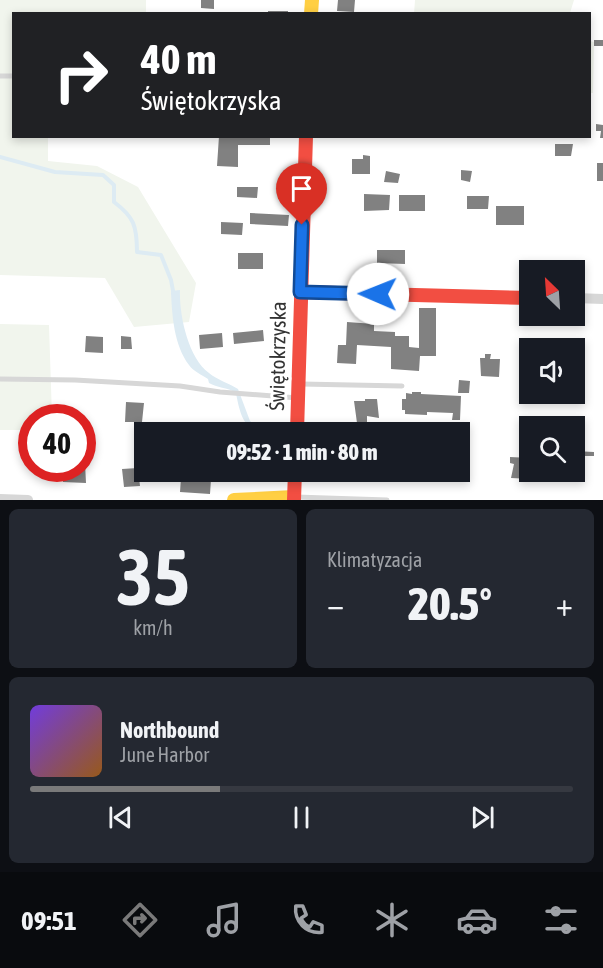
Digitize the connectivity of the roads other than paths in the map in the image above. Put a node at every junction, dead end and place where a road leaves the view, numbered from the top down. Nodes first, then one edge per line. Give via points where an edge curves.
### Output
1 (306, 138) edge
2 (300, 292) junction
3 (519, 298) edge
4 (585, 298) edge
5 (603, 299) edge
6 (0, 379) edge
7 (402, 386) dead end
8 (299, 391) junction
9 (297, 422) edge
10 (295, 482) edge
11 (294, 498) edge
12 (0, 499) edge
13 (28, 500) edge
14 (234, 500) edge
15 (387, 500) edge

1 - 2 street, Świętokrzyska
2 - 3 street
2 - 8 street, Świętokrzyska
4 - 5 street
6 - 8 lane via 169,385 220,392
7 - 8 lane
8 - 9 street, Świętokrzyska
10 - 11 street
11 - 14 street
11 - 15 lane
12 - 13 street

